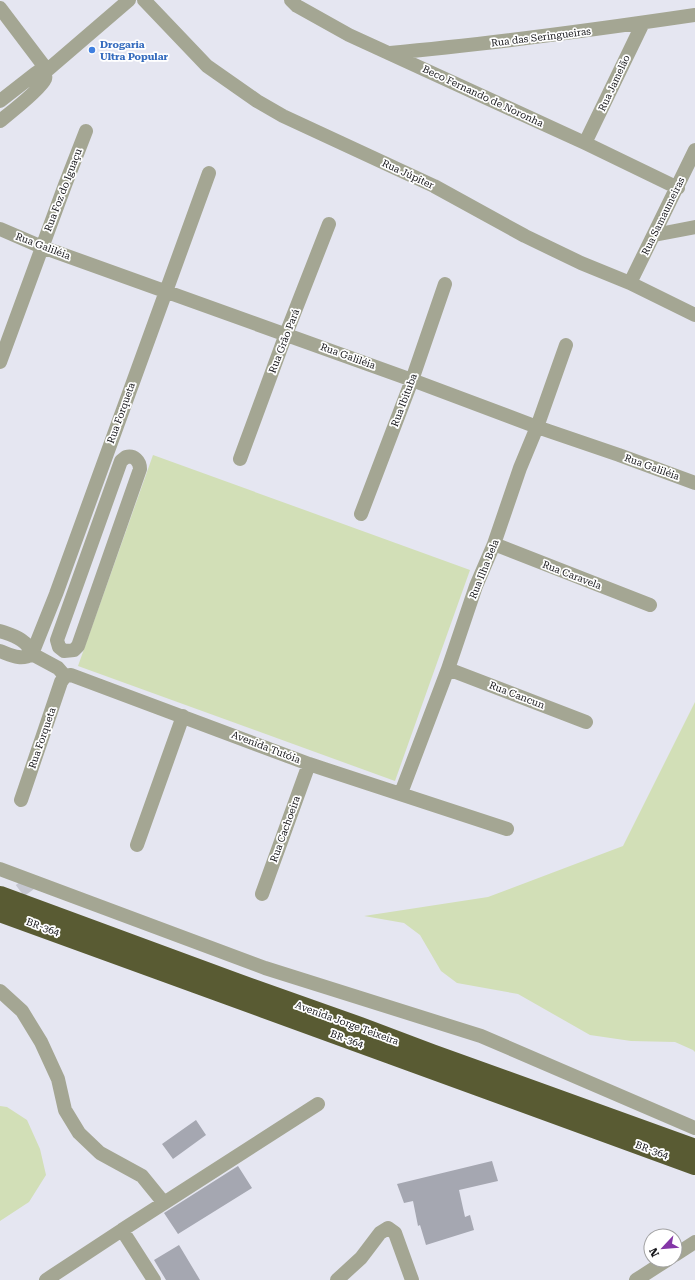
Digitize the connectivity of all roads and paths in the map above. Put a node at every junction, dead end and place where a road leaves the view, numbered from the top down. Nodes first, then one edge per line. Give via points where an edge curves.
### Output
1 (129, 0) edge
2 (144, 0) edge
3 (291, 0) edge
4 (0, 8) edge
5 (695, 15) edge
6 (642, 23) junction
7 (387, 53) junction
8 (45, 72) junction
9 (0, 101) edge
10 (0, 121) edge
11 (86, 131) dead end
12 (585, 143) junction
13 (695, 150) edge
14 (209, 173) dead end
15 (678, 188) junction
16 (329, 224) dead end
17 (695, 227) edge
18 (0, 229) edge
19 (654, 235) junction
20 (42, 247) junction
21 (630, 283) junction
22 (445, 284) dead end
23 (166, 291) junction
24 (695, 315) edge
25 (286, 334) junction
26 (566, 345) dead end
27 (0, 362) edge
28 (412, 380) junction
29 (537, 427) junction
30 (240, 459) dead end
31 (695, 484) edge
32 (361, 514) dead end
33 (494, 544) junction
34 (73, 593) junction
35 (56, 594) junction
36 (96, 594) junction
37 (650, 605) dead end
38 (66, 613) junction
39 (87, 621) junction
40 (0, 631) edge
41 (0, 651) edge
42 (32, 654) junction
43 (448, 669) junction
44 (65, 676) junction
45 (183, 716) junction
46 (586, 722) dead end
47 (309, 764) junction
48 (401, 793) junction
49 (21, 800) dead end
50 (507, 829) dead end
51 (137, 845) dead end
52 (0, 868) edge
53 (262, 894) dead end
54 (0, 896) edge
55 (0, 912) edge
56 (0, 991) edge
57 (318, 1104) dead end
58 (693, 1126) edge
59 (695, 1148) edge
60 (695, 1165) edge
61 (164, 1203) junction
62 (122, 1230) junction
63 (695, 1242) edge
64 (683, 1250) edge
65 (655, 1268) edge
66 (46, 1280) edge
67 (154, 1280) edge
68 (337, 1280) edge
69 (412, 1280) edge
70 (636, 1280) edge

1 - 8 street
2 - 21 street, Rua Júpiter via 207,66 256,101 434,186 525,236
3 - 7 street, Beco Fernando de Noronha via 323,21
4 - 8 street
5 - 6 street, Rua das Seringueiras
6 - 7 street, Rua das Seringueiras via 455,48
6 - 12 street, Rua Jamelão
7 - 12 street, Beco Fernando de Noronha
8 - 9 street via 39,71
8 - 10 street via 44,80 32,95
11 - 20 street, Rua Foz do Iguaçu
12 - 15 street, Beco Fernando de Noronha
13 - 15 street, Rua Samaumeiras
14 - 23 street, Rua Forqueta
15 - 19 street, Rua Samaumeiras
16 - 25 street, Rua Grão Pará
17 - 19 street
18 - 20 street, Rua Galiléia
19 - 21 street, Rua Samaumeiras
20 - 23 street, Rua Galiléia
20 - 27 street, Rua Foz do Iguaçu
21 - 24 street, Rua Júpiter
22 - 28 street, Rua Ibituba
23 - 25 street, Rua Galiléia
23 - 35 street, Rua Forqueta
25 - 28 street, Rua Galiléia
25 - 30 street, Rua Grão Pará
26 - 29 street, Rua Ilha Bela
28 - 29 street, Rua Galiléia
28 - 32 street, Rua Ibituba
29 - 31 street, Rua Galiléia
29 - 33 street, Rua Ilha Bela
33 - 37 street, Rua Caravela
33 - 43 street, Rua Ilha Bela via 476,586
34 - 35 street
34 - 36 street via 88,588
34 - 36 street via 121,462 132,457 138,462 140,469
34 - 38 street
35 - 42 street, Rua Forqueta
36 - 39 street
38 - 39 street via 75,621
38 - 39 street via 57,640 64,651 76,648
40 - 42 street, Avenida Tutóia via 22,639 30,646
41 - 42 street via 17,658
42 - 44 street, Avenida Tutóia via 58,668
43 - 46 street, Rua Cancun
43 - 48 street, Rua Ilha Bela
44 - 45 street, Avenida Tutóia via 71,675
44 - 49 street, Rua Forqueta
45 - 47 street, Avenida Tutóia
45 - 51 street
47 - 48 street, Avenida Tutóia
47 - 53 street, Rua Cachoeira
48 - 50 street, Avenida Tutóia
52 - 58 street via 265,968 481,1036
54 - 59 highway, Avenida Jorge Teixeira / BR-364
55 - 60 highway, BR-364 / BR-364
56 - 61 street via 22,1011 41,1042 58,1079 65,1110 79,1133 100,1153 142,1176
57 - 61 street
61 - 62 street
62 - 66 street
62 - 67 street
63 - 64 street
65 - 70 street
68 - 69 street via 362,1258 380,1233 388,1228 395,1233

